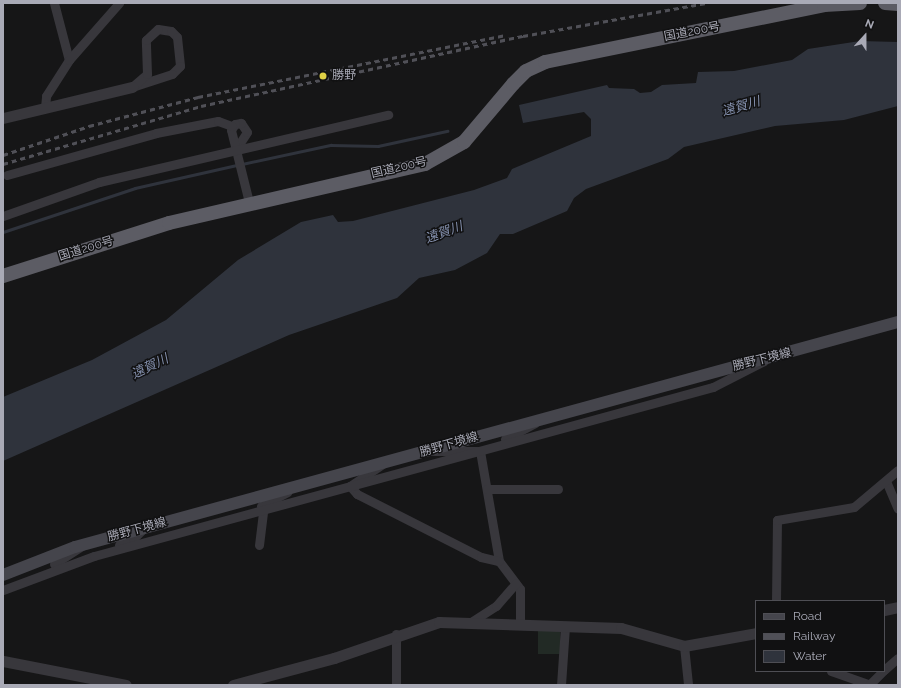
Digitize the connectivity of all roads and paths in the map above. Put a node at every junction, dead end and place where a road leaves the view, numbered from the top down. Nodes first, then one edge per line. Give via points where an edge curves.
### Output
1 (54, 3) edge
2 (119, 3) edge
3 (860, 3) edge
4 (885, 3) edge
5 (823, 4) edge
6 (898, 4) edge
7 (69, 60) junction
8 (132, 87) junction
9 (45, 108) junction
10 (388, 115) dead end
11 (3, 118) edge
12 (232, 126) junction
13 (236, 149) junction
14 (7, 175) dead end
15 (249, 202) junction
16 (3, 216) edge
17 (3, 276) edge
18 (898, 322) edge
19 (767, 359) junction
20 (538, 420) junction
21 (484, 450) junction
22 (427, 451) junction
23 (385, 462) junction
24 (898, 470) edge
25 (886, 481) junction
26 (350, 486) junction
27 (487, 489) junction
28 (558, 489) dead end
29 (290, 490) junction
30 (898, 509) edge
31 (263, 510) junction
32 (242, 516) junction
33 (144, 528) junction
34 (84, 544) junction
35 (259, 545) dead end
36 (100, 555) junction
37 (498, 562) junction
38 (3, 575) edge
39 (35, 576) junction
40 (516, 583) junction
41 (3, 590) edge
42 (776, 600) edge
43 (898, 608) edge
44 (885, 610) edge
45 (471, 622) junction
46 (520, 624) junction
47 (565, 626) junction
48 (396, 634) junction
49 (755, 634) edge
50 (684, 646) junction
51 (898, 658) edge
52 (3, 661) edge
53 (885, 670) edge
54 (834, 672) edge
55 (883, 672) edge
56 (126, 685) edge
57 (232, 685) edge
58 (396, 685) edge
59 (562, 685) edge
60 (688, 685) edge
61 (869, 685) edge

1 - 7 street
2 - 7 street
3 - 5 highway, 国道200号
4 - 6 highway
5 - 15 highway, 国道200号 via 545,62 526,71 464,142 447,154 425,164
7 - 9 street via 46,96
8 - 8 street via 147,74 146,40 158,29 171,31 179,45 180,66 172,74
8 - 9 street
9 - 11 street
10 - 13 street
12 - 13 street
12 - 13 street via 241,123 248,129
12 - 14 street via 218,121 156,133
13 - 15 street
13 - 16 street via 99,182
15 - 17 highway, 国道200号 via 169,223
18 - 19 main road, 勝野下境線
19 - 20 main road, 勝野下境線
19 - 21 street via 714,387
20 - 21 street via 525,431
20 - 22 main road, 勝野下境線
21 - 22 street
21 - 26 street
21 - 27 street
22 - 23 main road, 勝野下境線
23 - 26 street
23 - 29 main road, 勝野下境線
24 - 25 street
25 - 30 street
25 - 42 street via 854,507 777,520
26 - 31 street
26 - 37 street via 358,494 481,557
27 - 28 street
27 - 37 street
29 - 32 street
29 - 33 main road, 勝野下境線
31 - 32 street
31 - 35 street
32 - 36 street
33 - 34 main road, 勝野下境線
33 - 36 street via 133,539
34 - 38 main road, 勝野下境線
34 - 39 street via 74,554
36 - 39 street
37 - 40 street
39 - 41 street
40 - 45 street via 496,606
40 - 46 street via 522,597
43 - 44 street
45 - 46 street
45 - 48 street via 438,622
46 - 47 street
47 - 50 street via 621,628
47 - 59 street
48 - 57 street via 334,658
48 - 58 street
49 - 50 street
50 - 60 street
51 - 53 street
52 - 56 street
54 - 61 street
55 - 61 street

